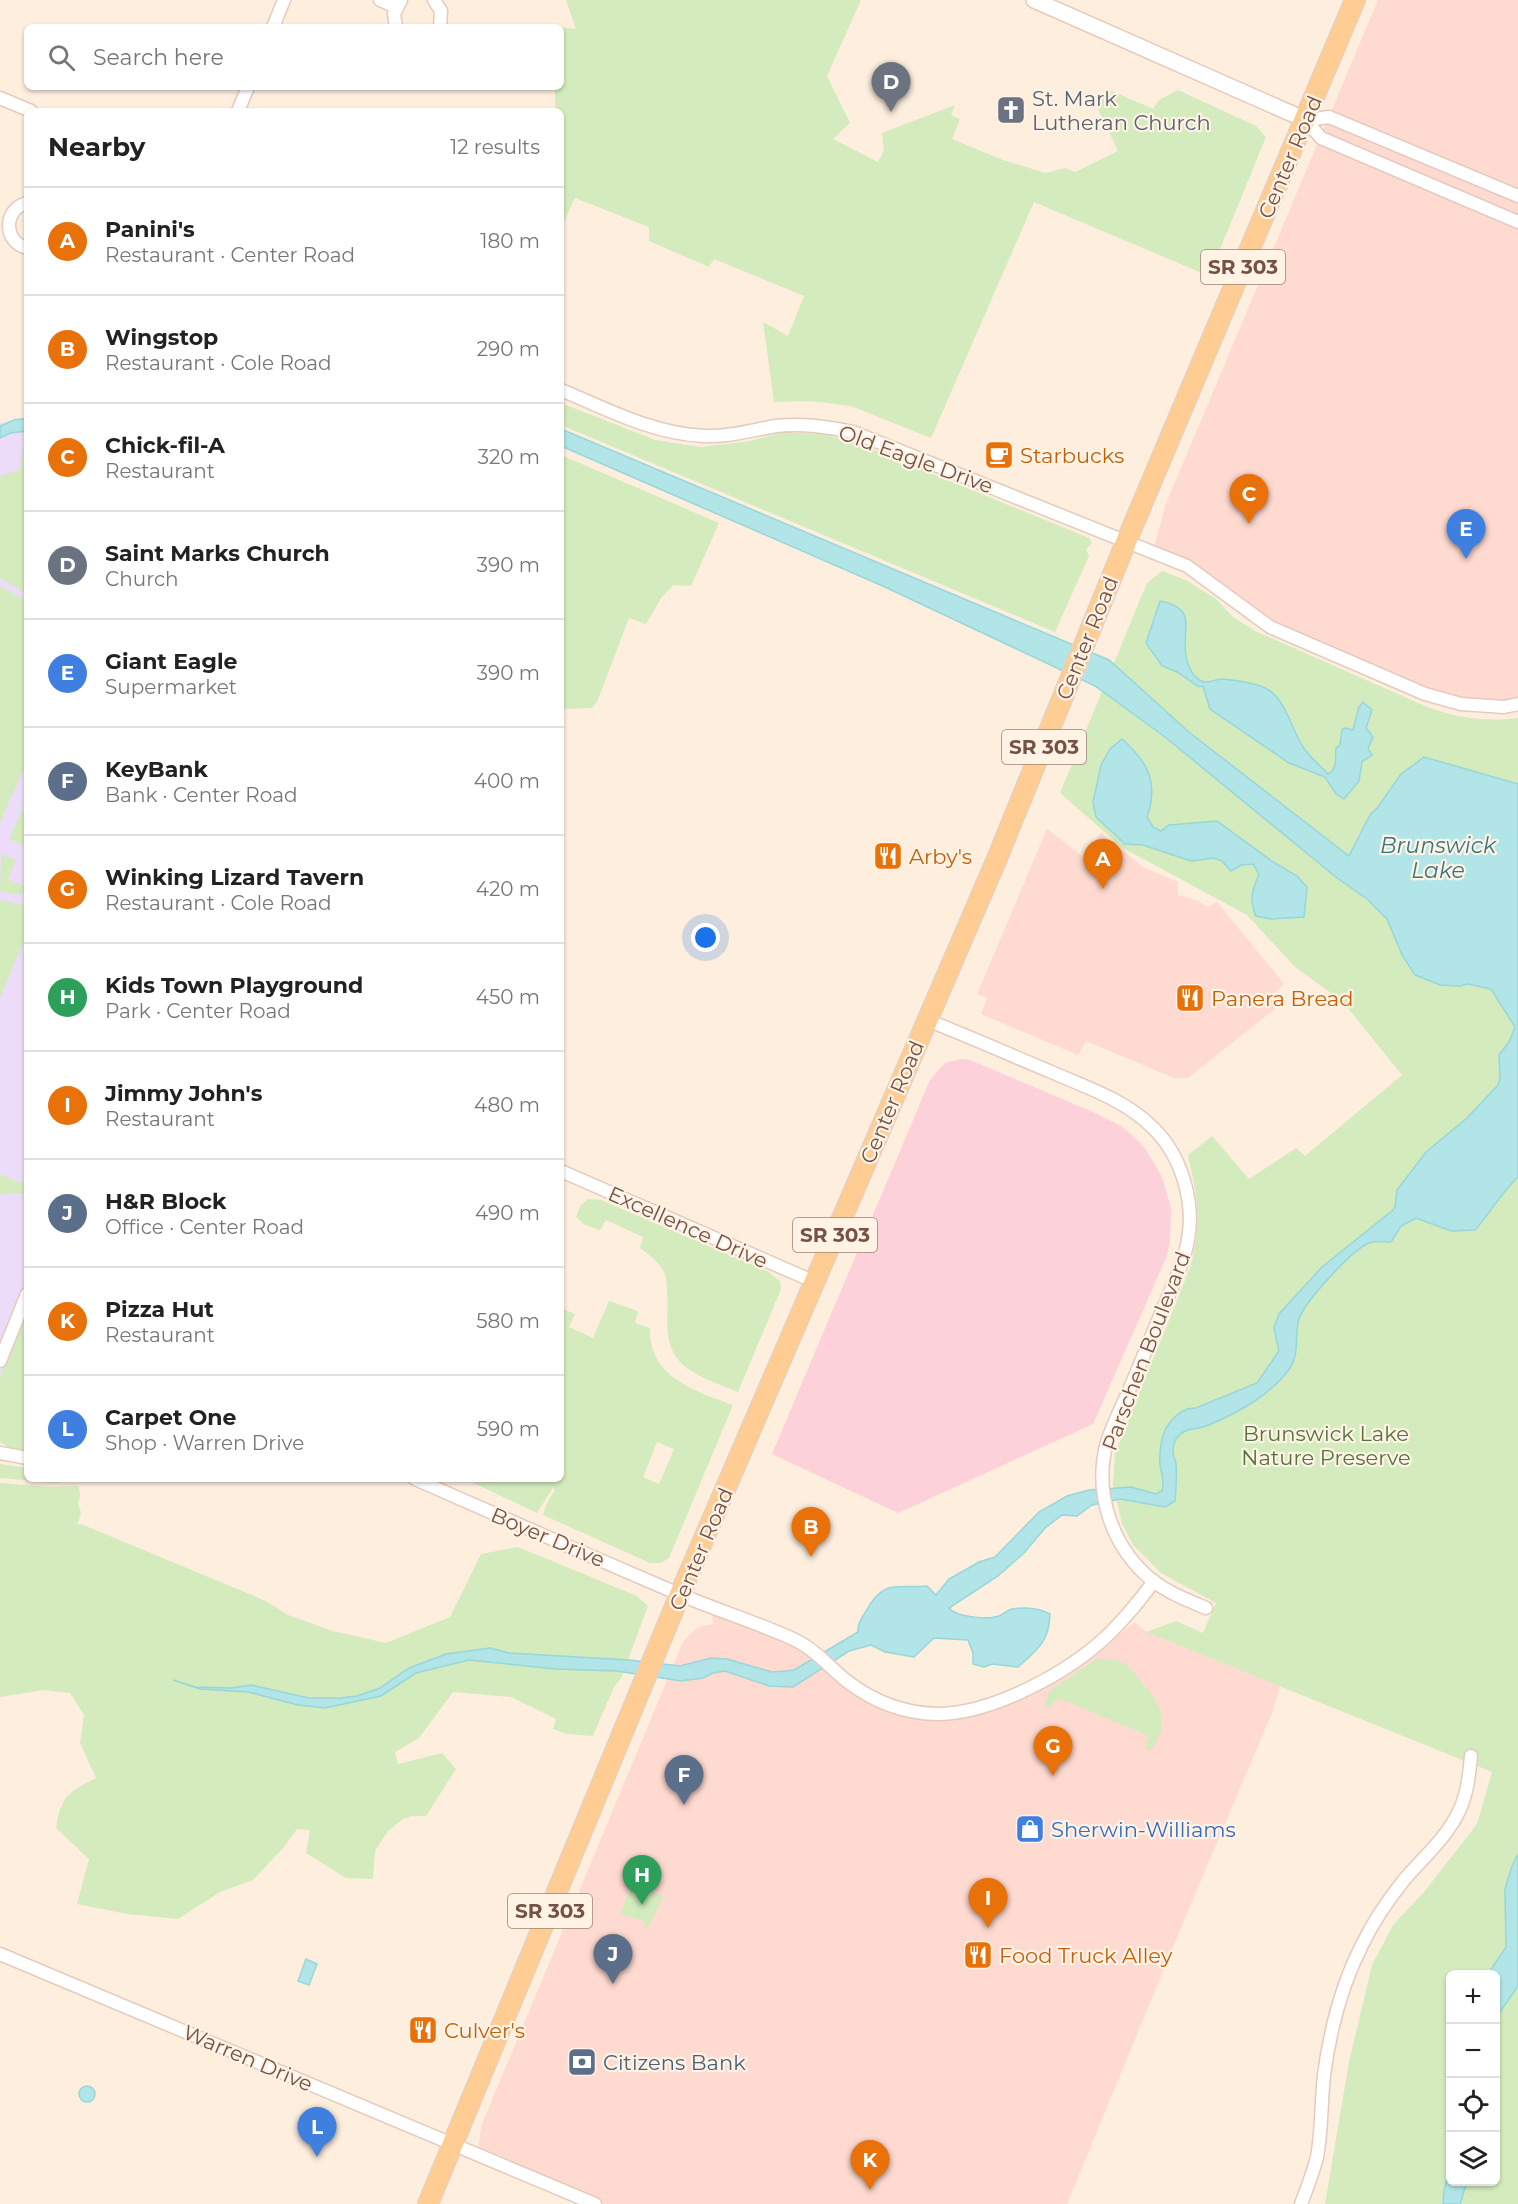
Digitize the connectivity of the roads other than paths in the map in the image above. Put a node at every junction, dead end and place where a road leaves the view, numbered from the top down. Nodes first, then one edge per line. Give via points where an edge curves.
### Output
1 (284, 0) edge
2 (380, 0) edge
3 (434, 0) edge
4 (1034, 0) edge
5 (1355, 0) edge
6 (399, 3) edge
7 (274, 24) edge
8 (396, 24) edge
9 (440, 24) edge
10 (247, 90) edge
11 (0, 98) edge
12 (24, 108) edge
13 (239, 108) edge
14 (1306, 120) junction
15 (1518, 196) edge
16 (24, 204) edge
17 (1518, 222) edge
18 (24, 247) edge
19 (564, 391) edge
20 (1126, 542) junction
21 (1518, 704) edge
22 (927, 1020) junction
23 (564, 1173) edge
24 (815, 1282) junction
25 (24, 1301) edge
26 (0, 1360) edge
27 (0, 1453) edge
28 (24, 1457) edge
29 (422, 1482) edge
30 (1154, 1581) junction
31 (680, 1594) junction
32 (1206, 1608) dead end
33 (1471, 1756) dead end
34 (0, 1954) edge
35 (453, 2144) junction
36 (428, 2204) edge
37 (595, 2204) edge
38 (1301, 2204) edge

1 - 7 street
2 - 6 street
3 - 9 street via 441,11
4 - 14 street
5 - 14 main road, Center Road / SR 303
6 - 8 street via 394,14
10 - 13 street
11 - 12 street
14 - 15 street via 1329,117
14 - 17 street via 1321,138
14 - 20 main road, Center Road / SR 303
16 - 18 street via 16,208 8,222 11,238
19 - 20 street, Old Eagle Drive via 641,424 676,433 728,435 802,425 853,432
20 - 21 street, Old Eagle Drive via 1187,566 1270,627 1425,694 1461,704
20 - 22 main road, Center Road / SR 303
22 - 24 main road, Center Road / SR 303
22 - 30 street, Parschen Boulevard via 1124,1105 1152,1127 1177,1162 1187,1194 1189,1239 1110,1434 1103,1472 1104,1500 1114,1532 1127,1555
23 - 24 street, Excellence Drive
24 - 31 main road, Center Road / SR 303
25 - 26 street
27 - 28 street
29 - 31 street, Boyer Drive
30 - 31 street, Boyer Drive via 1109,1634 1055,1673 986,1705 936,1714 888,1705 847,1682 792,1638
30 - 32 street, Parschen Boulevard
31 - 35 main road, Center Road / SR 303
33 - 38 street via 1466,1794 1456,1817 1378,1917 1347,1977 1330,2039 1316,2160
34 - 35 street, Warren Drive
35 - 36 main road, Center Road / SR 303
35 - 37 street, Warren Drive

